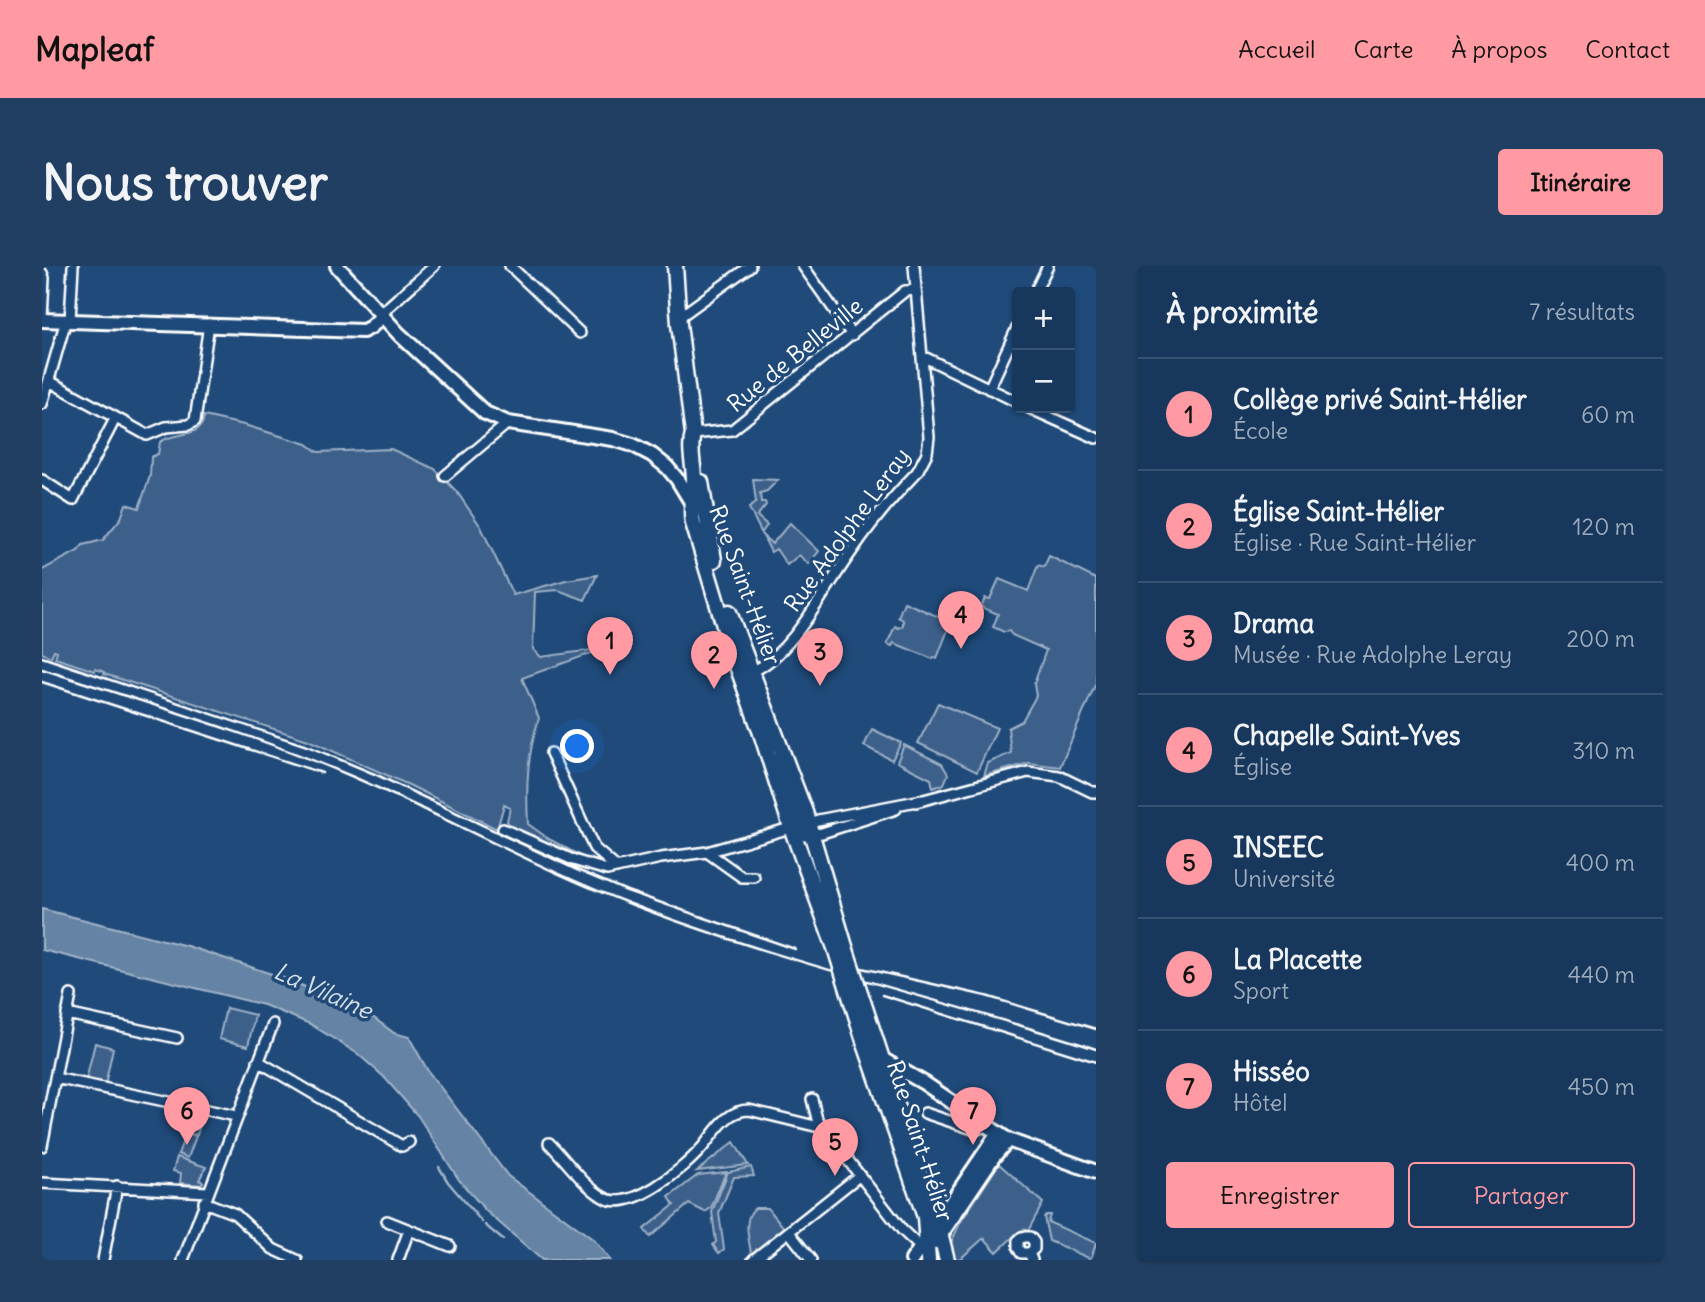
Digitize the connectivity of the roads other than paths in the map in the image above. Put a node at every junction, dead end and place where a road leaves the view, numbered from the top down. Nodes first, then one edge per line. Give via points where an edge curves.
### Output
1 (73, 266) edge
2 (337, 266) edge
3 (434, 266) edge
4 (510, 266) edge
5 (675, 266) edge
6 (750, 266) edge
7 (803, 266) edge
8 (1048, 266) edge
9 (912, 267) edge
10 (42, 273) edge
11 (1038, 287) edge
12 (916, 290) junction
13 (381, 317) junction
14 (678, 318) junction
15 (42, 319) edge
16 (68, 320) junction
17 (209, 324) junction
18 (580, 333) dead end
19 (852, 335) junction
20 (1012, 338) edge
21 (922, 356) junction
22 (50, 382) junction
23 (989, 389) junction
24 (1012, 400) edge
25 (42, 404) edge
26 (1040, 413) edge
27 (115, 419) junction
28 (508, 423) junction
29 (693, 434) junction
30 (1096, 438) edge
31 (445, 476) dead end
32 (42, 480) edge
33 (691, 502) junction
34 (714, 560) junction
35 (746, 674) junction
36 (551, 753) dead end
37 (1096, 792) edge
38 (803, 827) junction
39 (503, 829) dead end
40 (707, 852) junction
41 (617, 868) junction
42 (754, 877) dead end
43 (841, 949) junction
44 (71, 995) dead end
45 (67, 1014) junction
46 (273, 1024) dead end
47 (177, 1038) dead end
48 (871, 1044) junction
49 (882, 1059) junction
50 (258, 1061) junction
51 (55, 1078) junction
52 (812, 1099) dead end
53 (925, 1113) dead end
54 (236, 1116) junction
55 (987, 1125) junction
56 (823, 1128) junction
57 (1003, 1137) junction
58 (409, 1142) dead end
59 (549, 1143) dead end
60 (42, 1146) edge
61 (1096, 1172) edge
62 (860, 1175) junction
63 (42, 1184) edge
64 (117, 1186) junction
65 (208, 1192) junction
66 (204, 1202) junction
67 (387, 1221) dead end
68 (409, 1230) junction
69 (789, 1232) junction
70 (450, 1246) dead end
71 (931, 1247) edge
72 (103, 1260) edge
73 (183, 1260) edge
74 (297, 1260) edge
75 (398, 1260) edge
76 (753, 1260) edge
77 (811, 1260) edge
78 (912, 1260) edge
79 (947, 1260) edge

1 - 16 street
2 - 13 street
3 - 13 street
4 - 18 street
5 - 14 main road
6 - 14 street
7 - 19 street
8 - 11 street
9 - 12 street, Rue Adolphe Leray
10 - 15 street
12 - 19 street, Rue de Belleville via 905,291
12 - 21 street, Rue Adolphe Leray
13 - 17 street via 363,331
13 - 28 street via 476,406
14 - 29 main road
15 - 16 street
16 - 17 street
16 - 22 street
17 - 27 street via 195,421 147,435
19 - 29 street, Rue de Belleville via 732,430
20 - 23 street
21 - 23 street
21 - 35 street, Rue Adolphe Leray via 929,437 926,458 853,548 785,647
22 - 25 street
22 - 27 street
23 - 24 street
26 - 30 street
27 - 32 street via 73,500
28 - 31 street
28 - 33 street via 633,445 667,467
29 - 33 main road
29 - 34 main road via 698,441 703,508
33 - 34 main road, Rue Saint-Hélier
33 - 35 main road, Rue Saint-Hélier via 693,523
34 - 35 main road, Rue Saint-Hélier
35 - 38 main road, Rue Saint-Hélier
35 - 38 main road, Rue Saint-Hélier via 762,736
36 - 41 street via 594,848
37 - 38 street via 1059,776 1028,772
38 - 40 street
38 - 43 main road, Rue Saint-Hélier
38 - 43 main road, Rue Saint-Hélier
39 - 41 street via 573,860 607,870
40 - 41 street
40 - 42 street via 742,877
43 - 48 main road, Rue Saint-Hélier, bridge
44 - 45 street
45 - 47 street
45 - 51 street
46 - 50 street
48 - 49 main road
48 - 71 main road, Rue Saint-Hélier
49 - 55 street
49 - 71 main road, Rue Saint-Hélier
50 - 54 street
50 - 58 street via 402,1146
51 - 54 street
51 - 60 street
52 - 56 street
53 - 55 street via 975,1130
54 - 65 street
55 - 57 street
56 - 59 street via 740,1110 668,1177 644,1194 621,1201 602,1197
56 - 62 street
57 - 61 street
57 - 71 street
62 - 69 street
62 - 71 street via 902,1230
63 - 64 street
64 - 65 street
64 - 72 street
65 - 66 street
66 - 73 street
66 - 74 street via 235,1214 274,1249
67 - 68 street
68 - 70 street
68 - 75 street
69 - 76 street
69 - 77 street
71 - 78 street
71 - 79 main road, Rue Saint-Hélier

